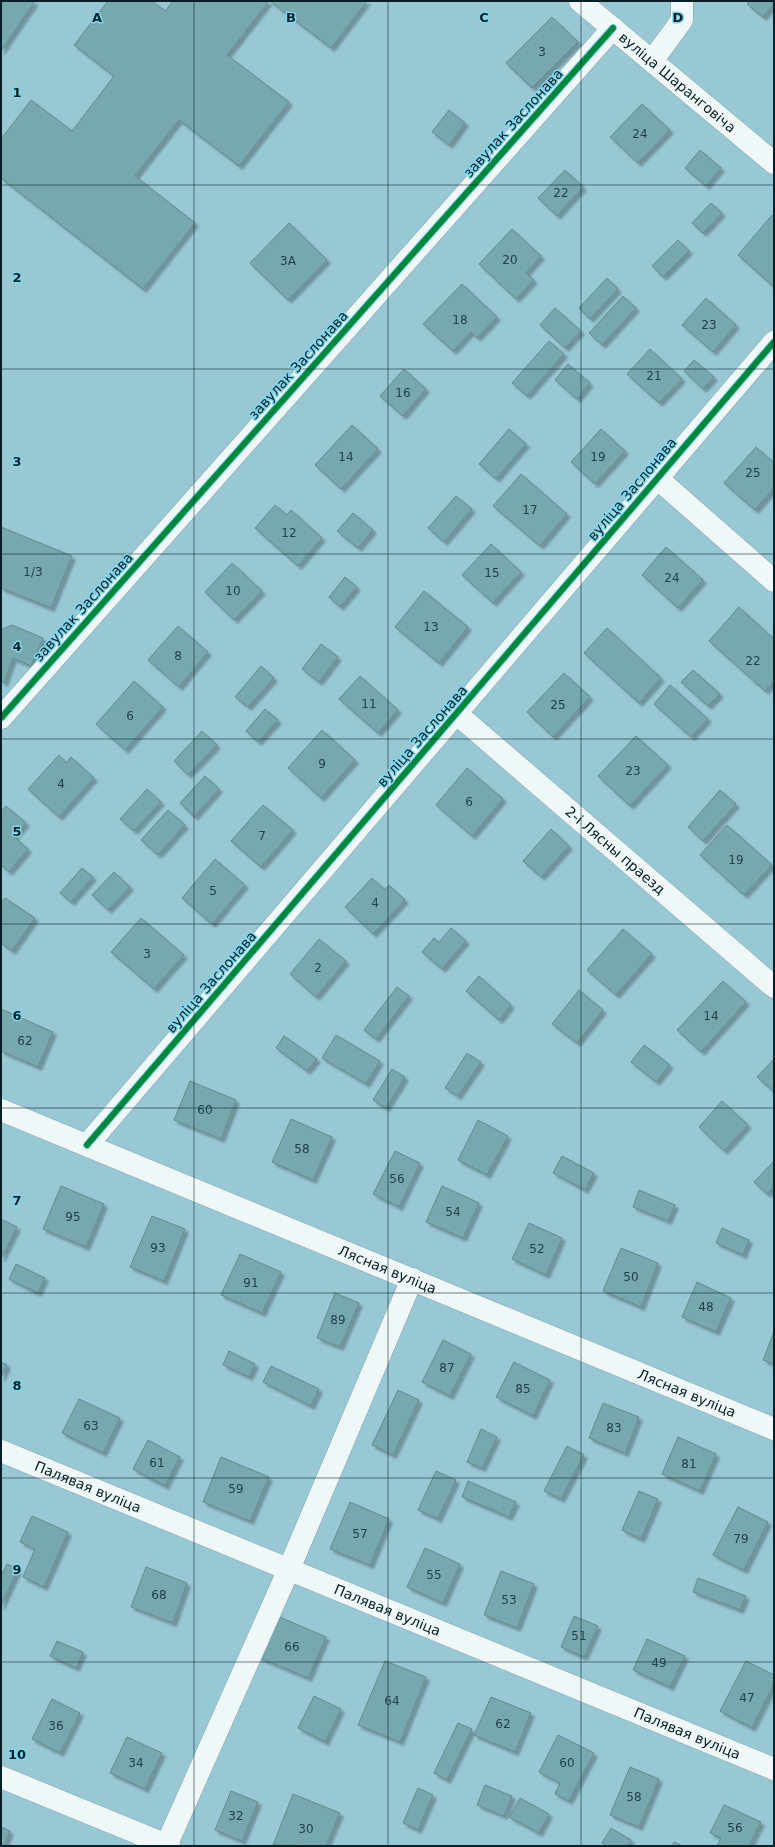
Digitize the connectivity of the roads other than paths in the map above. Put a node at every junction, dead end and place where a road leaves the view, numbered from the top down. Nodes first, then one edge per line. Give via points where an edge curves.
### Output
1 (581, 1) edge
2 (682, 1) edge
3 (613, 28) junction
4 (652, 61) junction
5 (774, 163) edge
6 (774, 342) edge
7 (657, 478) junction
8 (774, 581) edge
9 (457, 714) junction
10 (1, 718) edge
11 (774, 987) edge
12 (1, 1110) edge
13 (87, 1145) junction
14 (412, 1279) junction
15 (774, 1429) edge
16 (1, 1451) edge
17 (289, 1569) junction
18 (774, 1769) edge
19 (1, 1778) edge
20 (167, 1846) edge

1 - 3 street, вуліца Шаранговіча
2 - 4 street via 682,20
3 - 4 street, вуліца Шаранговіча
3 - 10 street, завулак Заслонава
4 - 5 street, вуліца Шаранговіча
6 - 7 street, вуліца Заслонава
7 - 8 street
7 - 9 street, вуліца Заслонава
9 - 11 street, 2-і Лясны праезд
9 - 13 street, вуліца Заслонава
12 - 13 street, Лясная вуліца
13 - 14 street, Лясная вуліца
14 - 15 street, Лясная вуліца
14 - 17 street
16 - 17 street, Палявая вуліца
17 - 18 street, Палявая вуліца
17 - 20 street
19 - 20 street

